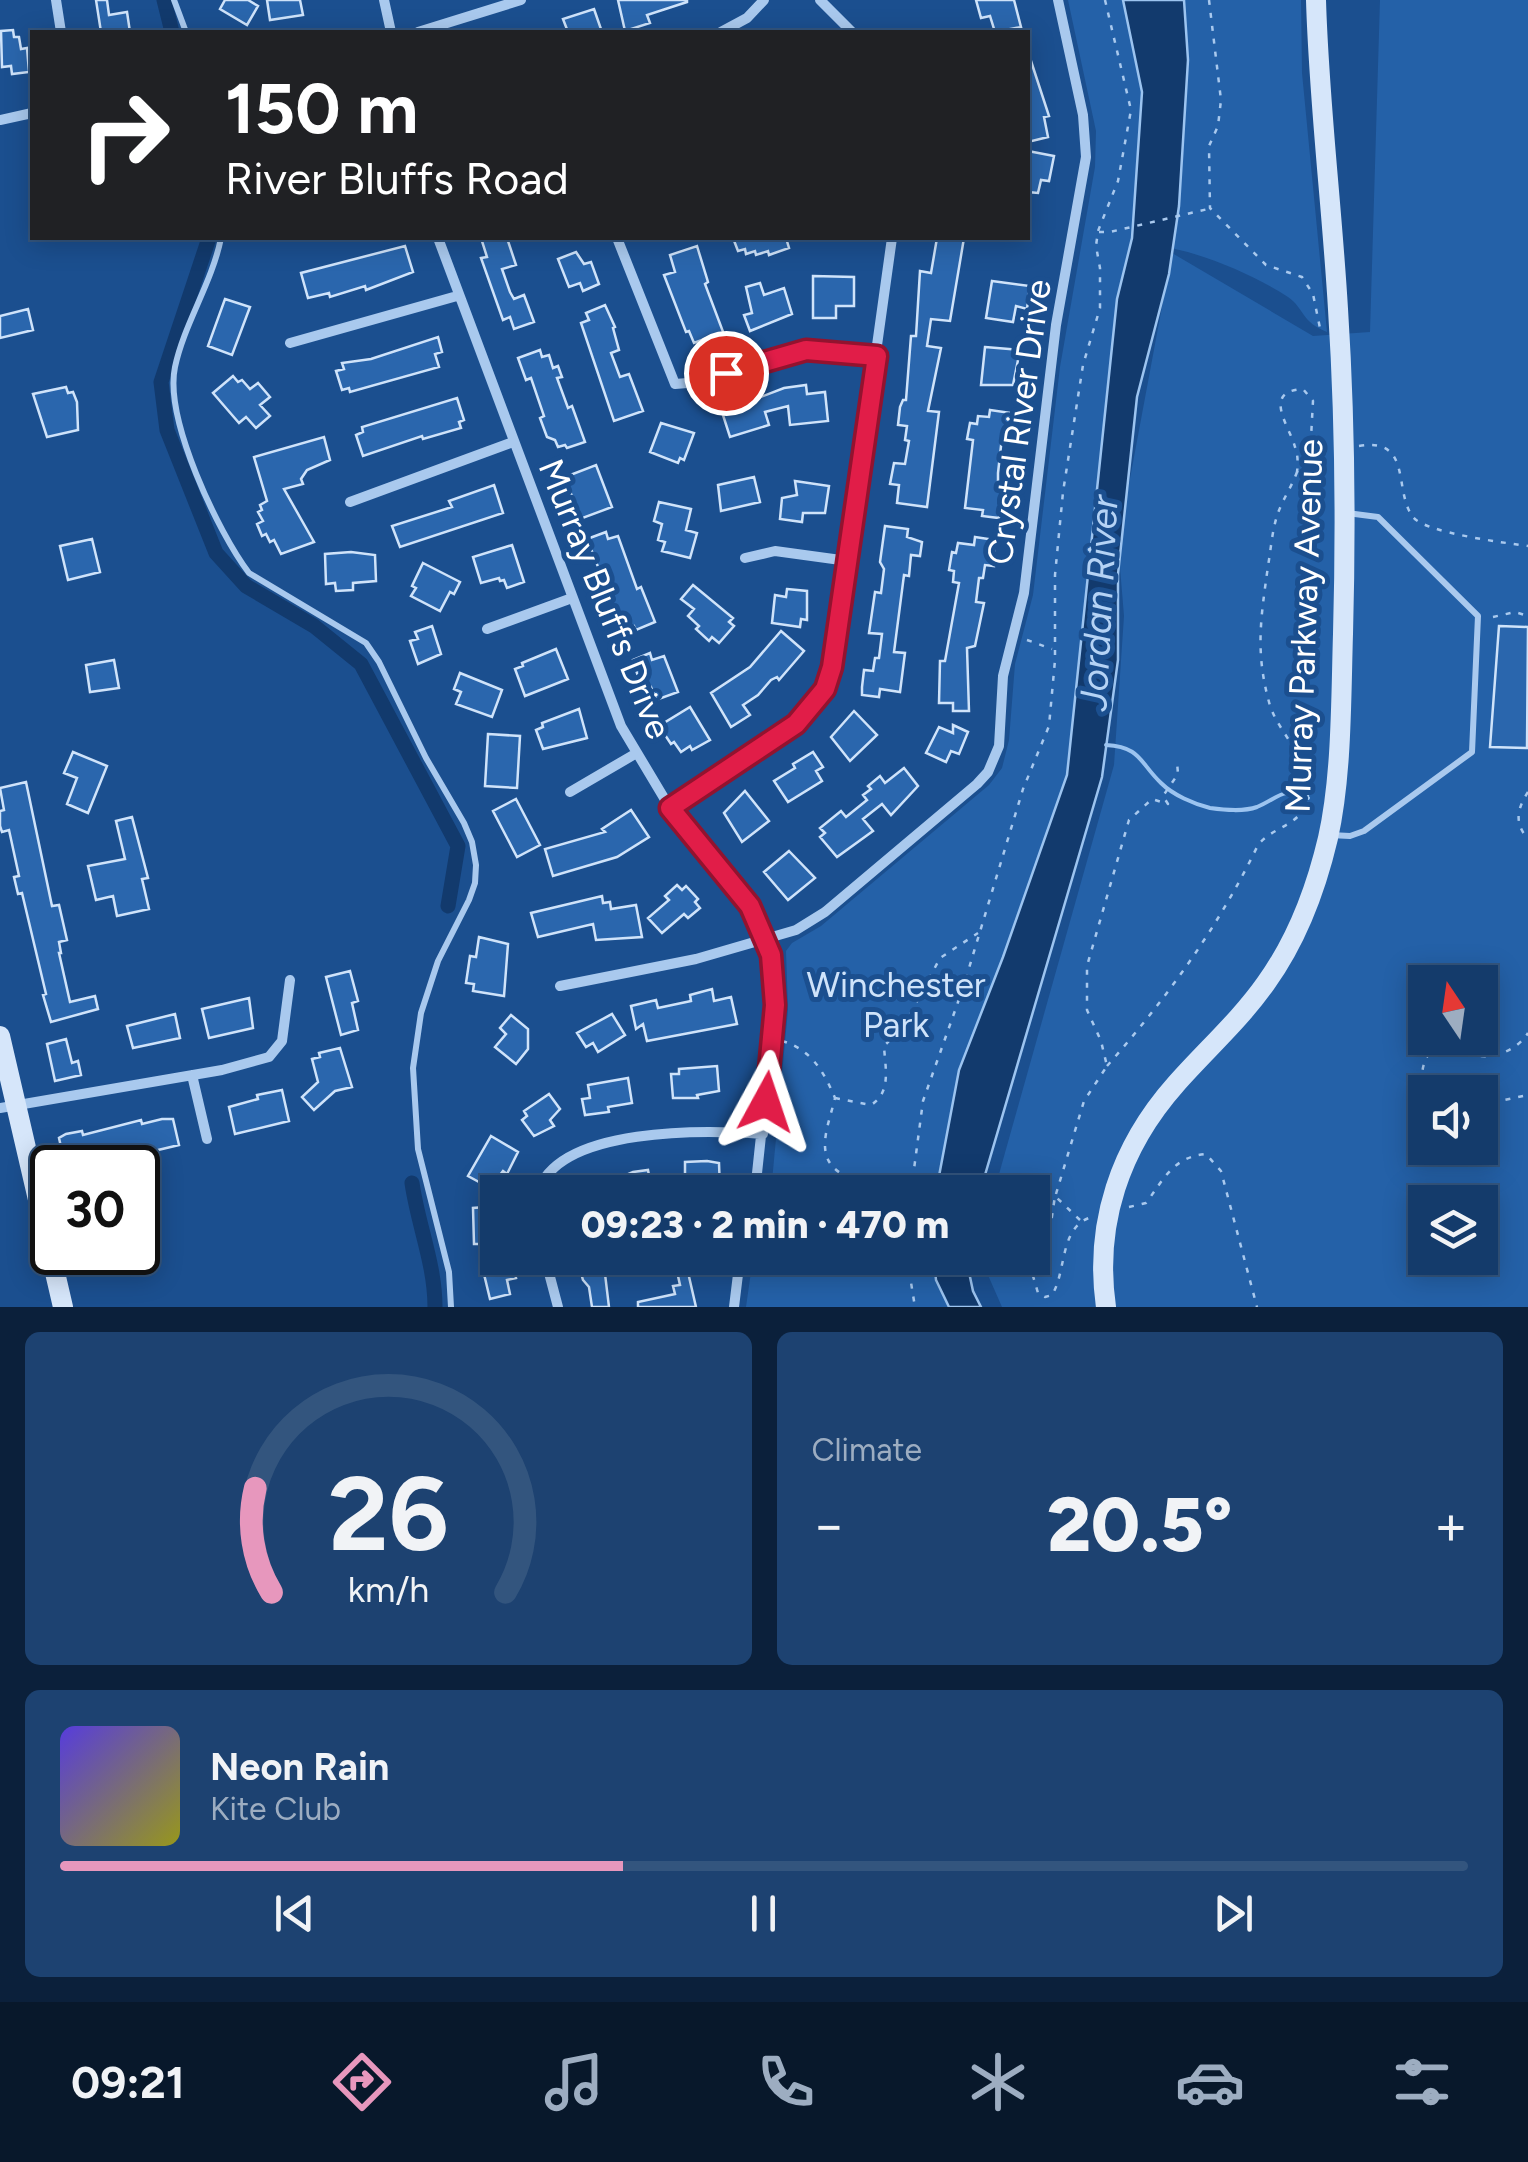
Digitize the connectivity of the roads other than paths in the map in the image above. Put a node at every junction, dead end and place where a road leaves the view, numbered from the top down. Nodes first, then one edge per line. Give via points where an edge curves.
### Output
1 (56, 0) edge
2 (174, 0) edge
3 (384, 0) edge
4 (521, 0) edge
5 (764, 0) edge
6 (820, 0) edge
7 (1058, 0) edge
8 (1316, 0) edge
9 (61, 30) edge
10 (185, 30) edge
11 (391, 30) edge
12 (424, 30) edge
13 (725, 30) edge
14 (850, 30) edge
15 (30, 113) edge
16 (0, 120) edge
17 (220, 240) edge
18 (439, 240) edge
19 (618, 240) edge
20 (892, 240) edge
21 (457, 296) junction
22 (290, 343) dead end
23 (877, 356) junction
24 (512, 442) junction
25 (350, 502) dead end
26 (1346, 514) junction
27 (744, 558) dead end
28 (848, 561) junction
29 (572, 598) junction
30 (487, 629) dead end
31 (635, 754) junction
32 (570, 792) dead end
33 (670, 808) junction
34 (1329, 836) junction
35 (765, 939) junction
36 (290, 980) dead end
37 (560, 986) dead end
38 (0, 1036) edge
39 (192, 1075) junction
40 (8, 1108) edge
41 (763, 1134) junction
42 (207, 1139) dead end
43 (548, 1175) edge
44 (757, 1175) edge
45 (550, 1275) edge
46 (738, 1275) edge
47 (58, 1306) edge
48 (451, 1307) edge
49 (558, 1307) edge
50 (734, 1307) edge
51 (1106, 1307) edge

1 - 9 street
2 - 10 lane
3 - 11 street
4 - 12 street
5 - 13 street
6 - 14 street
7 - 35 street, Crystal River Drive via 1086,156 995,758 978,784 824,912
8 - 26 street, Murray Parkway Avenue
15 - 16 street
17 - 48 lane via 173,378 201,485 249,572 366,644 472,842 476,882 430,985 413,1068 418,1150 449,1272
18 - 21 street, Murray Bluffs Drive
19 - 23 street via 675,384 806,350
20 - 23 street
21 - 22 street
21 - 24 street, Murray Bluffs Drive
23 - 28 street
24 - 25 street
24 - 29 street, Murray Bluffs Drive
26 - 34 street, Murray Parkway Avenue
26 - 34 lane via 1378,517 1478,616 1472,752 1364,830
27 - 28 street via 775,551
28 - 33 street via 832,667 812,709
29 - 30 street
29 - 31 street, Murray Bluffs Drive
31 - 32 street
31 - 33 street, Murray Bluffs Drive
33 - 35 street, Murray Bluffs Drive via 750,906
34 - 51 street, Murray Parkway Avenue via 1289,947 1230,1030 1141,1130 1121,1170 1106,1213
35 - 37 street, Crystal River Drive via 696,960
35 - 41 street, Murray Bluffs Drive via 775,986
36 - 39 street via 278,1050 253,1063
38 - 40 street
39 - 40 street
39 - 42 street
40 - 47 street
41 - 43 street via 672,1132 578,1151
41 - 44 street, Murray Bluffs Drive
45 - 49 street
46 - 50 street

